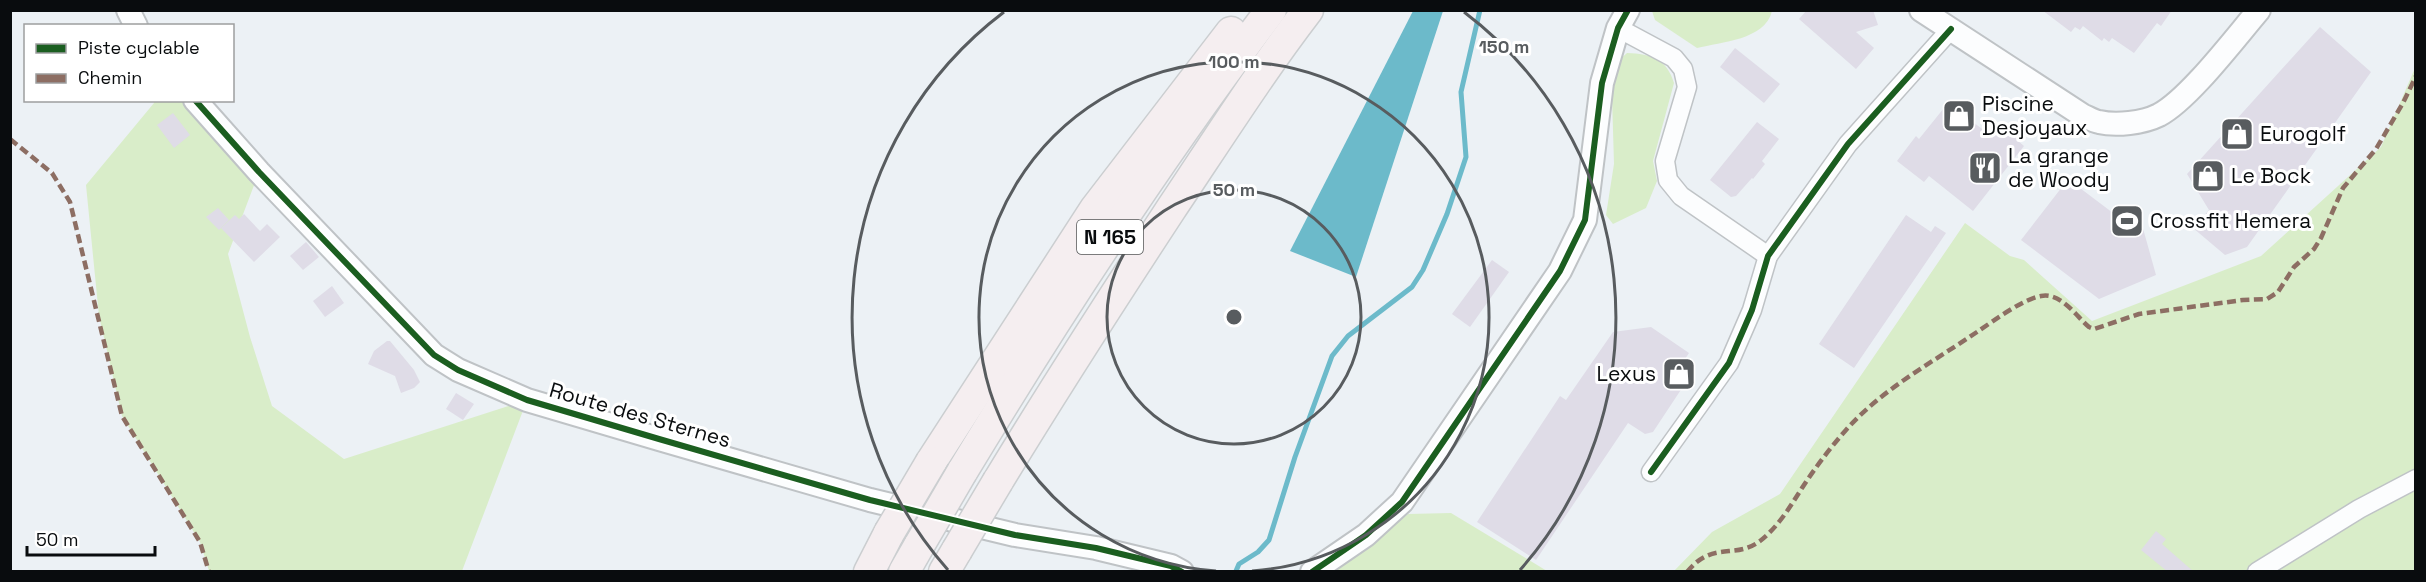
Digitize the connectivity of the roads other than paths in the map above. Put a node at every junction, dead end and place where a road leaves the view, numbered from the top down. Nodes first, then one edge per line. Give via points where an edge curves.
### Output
1 (128, 10) edge
2 (1248, 10) edge
3 (1271, 10) edge
4 (1308, 10) edge
5 (1921, 10) edge
6 (2259, 10) edge
7 (1623, 19) edge
8 (135, 24) edge
9 (1951, 29) junction
10 (197, 102) edge
11 (1768, 256) junction
12 (1651, 472) dead end
13 (2415, 479) edge
14 (950, 561) edge
15 (868, 572) edge
16 (904, 572) edge
17 (1182, 572) edge
18 (1312, 572) edge
19 (2257, 572) edge

1 - 8 street
2 - 15 highway, bridge via 1095,209 931,462
3 - 16 highway, N 165, bridge via 1099,253 1028,363
4 - 14 highway, N 165, bridge via 1271,58 1060,379
5 - 9 street
6 - 9 street via 2177,100 2159,115 2131,123 2099,122 2082,115
7 - 11 street via 1683,69 1687,87 1665,161 1668,180 1681,196
7 - 18 street via 1602,83 1584,220 1560,271 1402,502 1366,535
9 - 11 street via 1848,144
10 - 17 street, Route des Sternes via 434,355 458,370 527,400 870,500 1015,535 1096,548
11 - 12 street via 1752,310 1729,363
13 - 19 street

